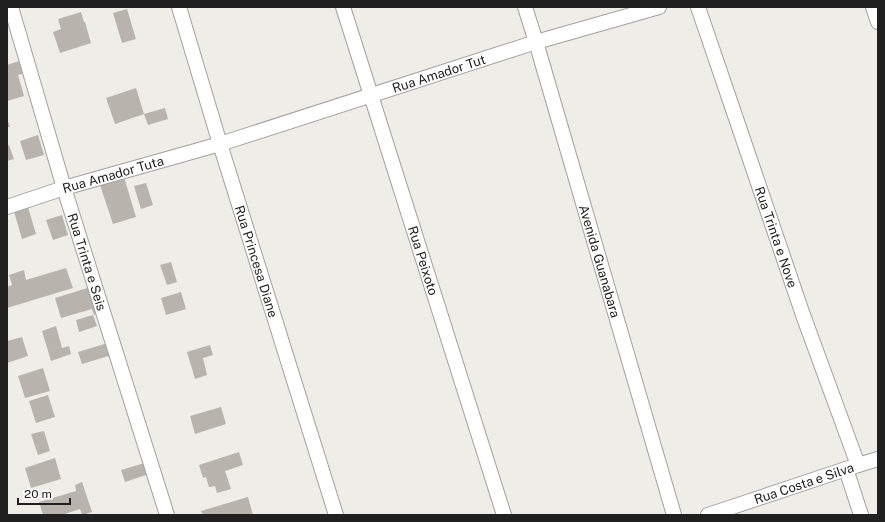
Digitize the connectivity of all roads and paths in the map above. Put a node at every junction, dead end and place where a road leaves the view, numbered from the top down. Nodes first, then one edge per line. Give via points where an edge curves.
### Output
1 (11, 7) edge
2 (179, 7) edge
3 (343, 7) edge
4 (525, 7) edge
5 (659, 7) edge
6 (698, 7) edge
7 (873, 7) edge
8 (878, 22) edge
9 (536, 42) junction
10 (371, 96) junction
11 (220, 144) junction
12 (64, 188) junction
13 (7, 207) edge
14 (878, 459) edge
15 (852, 467) junction
16 (167, 515) edge
17 (336, 515) edge
18 (504, 515) edge
19 (674, 515) edge
20 (708, 515) edge
21 (861, 515) edge

1 - 12 street, Rua Trinta e Seis
2 - 11 street, Rua Princesa Diane
3 - 10 street, Rua Peixoto
4 - 9 street, Avenida Guanabara
5 - 9 street, Rua Amador Tut
6 - 15 street, Rua Trinta e Nove via 804,314
7 - 8 street
9 - 10 street, Rua Amador Tut
9 - 19 street, Avenida Guanabara
10 - 11 street, Rua Amador Tut
10 - 18 street, Rua Peixoto
11 - 12 street, Rua Amador Tuta
11 - 17 street, Rua Princesa Diane
12 - 13 street, Rua Amador Tuta
12 - 16 street, Rua Trinta e Seis
14 - 15 street, Rua Costa e Silva
15 - 20 street, Rua Costa e Silva
15 - 21 street, Rua Trinta e Nove

